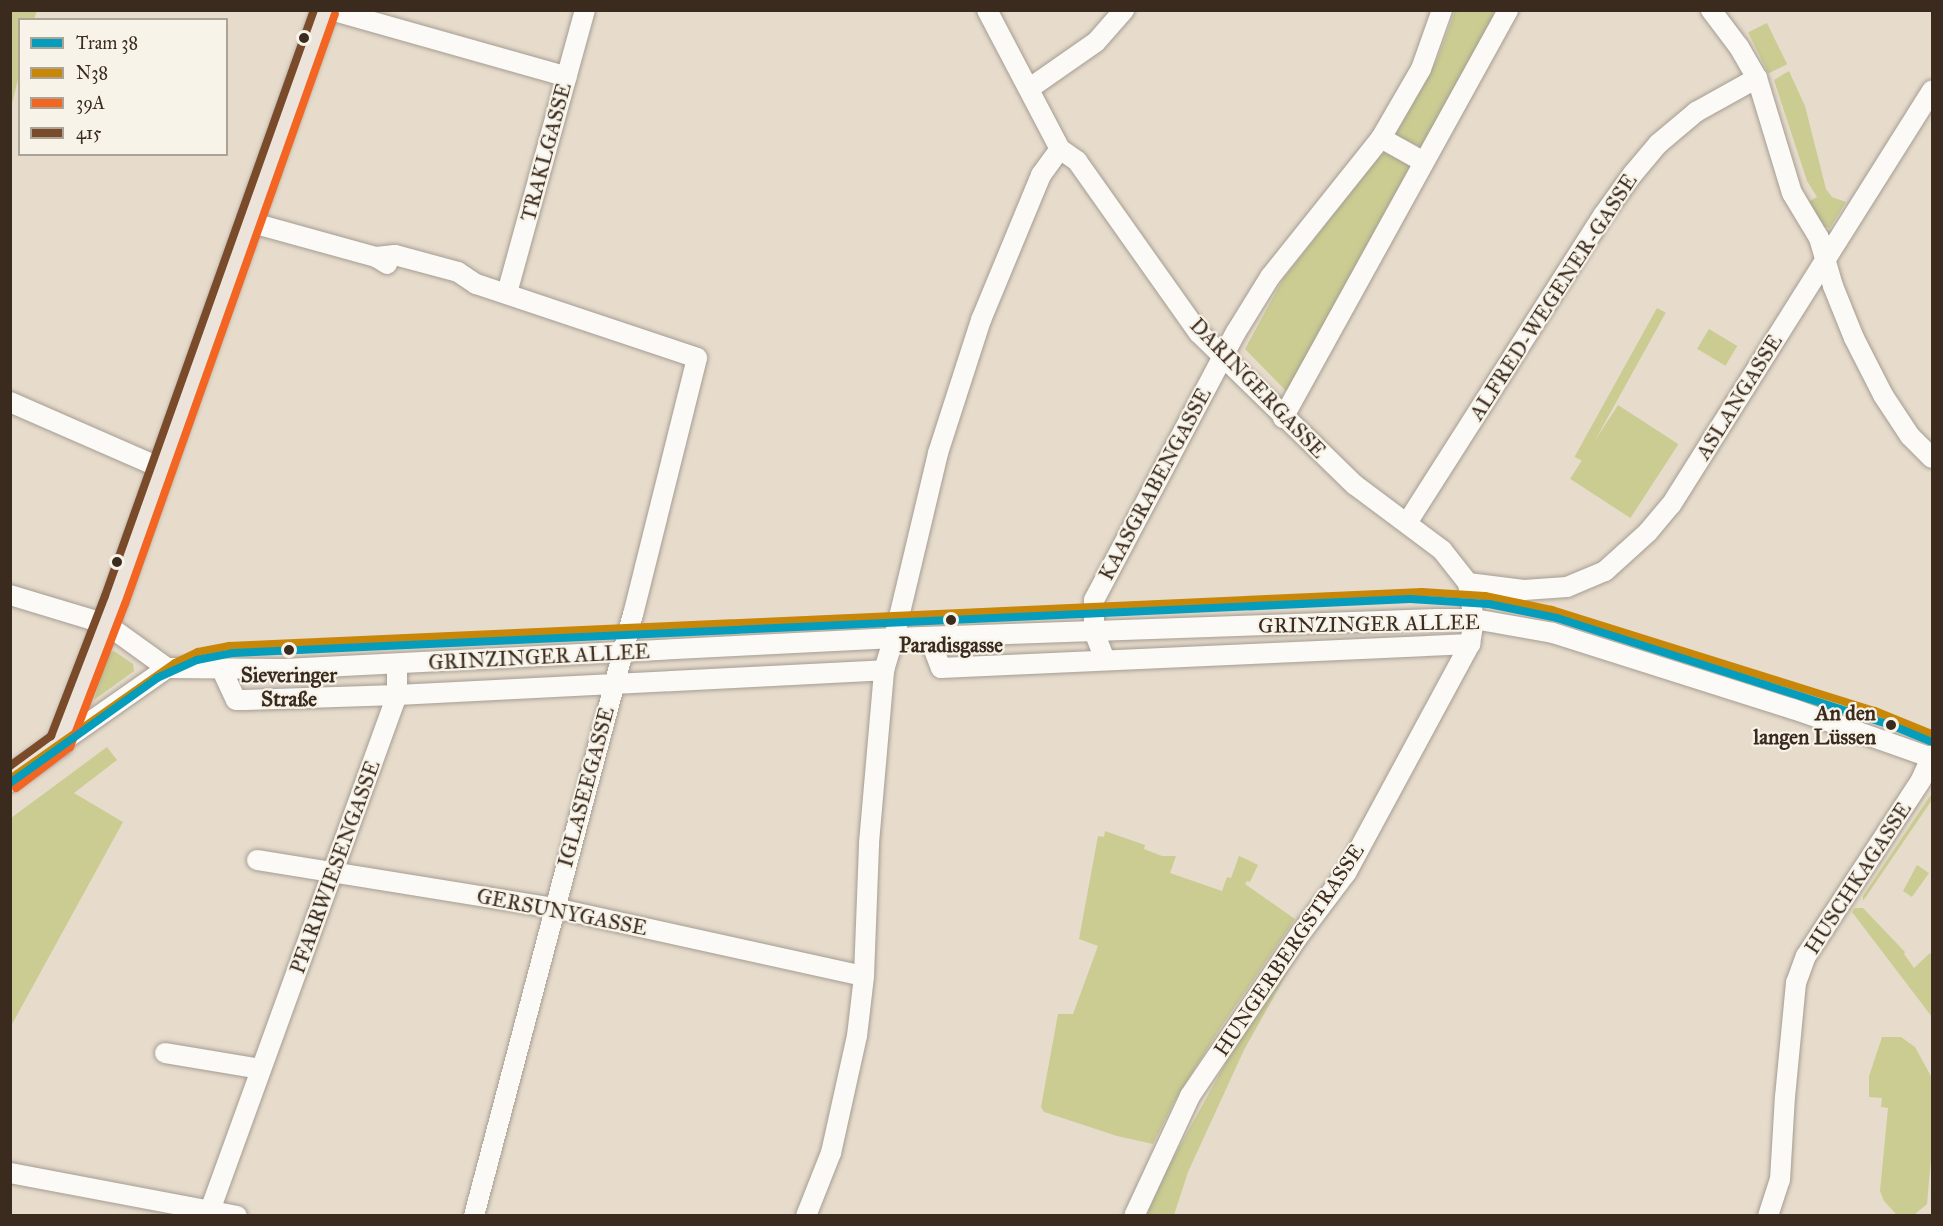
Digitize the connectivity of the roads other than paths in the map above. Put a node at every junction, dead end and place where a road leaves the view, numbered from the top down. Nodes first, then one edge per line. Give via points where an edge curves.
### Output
1 (325, 10) edge
2 (331, 10) edge
3 (585, 10) edge
4 (987, 10) edge
5 (1124, 10) edge
6 (1442, 10) edge
7 (1508, 10) edge
8 (1711, 10) edge
9 (567, 77) junction
10 (1757, 78) junction
11 (1030, 88) junction
12 (1932, 90) edge
13 (1381, 138) junction
14 (1060, 149) junction
15 (1424, 162) junction
16 (249, 222) junction
17 (1826, 260) junction
18 (507, 294) junction
19 (1223, 355) junction
20 (10, 402) edge
21 (1284, 418) junction
22 (1932, 458) edge
23 (161, 468) junction
24 (1407, 523) junction
25 (1468, 583) junction
26 (10, 595) edge
27 (1474, 620) junction
28 (106, 624) junction
29 (1094, 632) junction
30 (929, 637) junction
31 (894, 638) junction
32 (1470, 644) junction
33 (622, 653) junction
34 (1105, 660) junction
35 (397, 664) junction
36 (167, 668) junction
37 (221, 668) junction
38 (884, 670) junction
39 (613, 683) junction
40 (397, 695) junction
41 (60, 743) junction
42 (1932, 757) edge
43 (10, 779) edge
44 (257, 860) dead end
45 (334, 871) junction
46 (554, 908) junction
47 (864, 976) junction
48 (165, 1053) dead end
49 (261, 1069) junction
50 (10, 1173) edge
51 (209, 1213) edge
52 (237, 1215) edge
53 (474, 1215) edge
54 (806, 1215) edge
55 (1134, 1215) edge
56 (1768, 1215) edge

1 - 16 main road
2 - 9 street
3 - 9 street, TRAKLGASSE
4 - 11 street, DARINGERGASSE
5 - 11 street via 1096,42
6 - 13 street, KAASGRABENGASSE via 1421,69
7 - 15 street
8 - 10 street
9 - 18 street, TRAKLGASSE
10 - 17 street via 1792,193 1819,238
10 - 24 street, ALFRED-WEGENER-GASSE via 1696,112 1658,144 1632,175
11 - 14 street, DARINGERGASSE
12 - 17 street, ASLANGASSE
13 - 15 street
13 - 19 street, KAASGRABENGASSE via 1270,277
14 - 19 street, DARINGERGASSE via 1077,161 1199,333
14 - 31 street via 1041,174 981,320 938,453
15 - 21 street
16 - 18 street via 376,257 392,267 456,285 476,284
16 - 23 main road
17 - 22 street via 1854,338 1883,395 1910,436
17 - 25 street, ASLANGASSE via 1671,505 1605,571 1567,587 1524,590
18 - 33 street, IGLASEEGASSE via 697,358
19 - 21 street, DARINGERGASSE
19 - 29 street, KAASGRABENGASSE via 1094,600
20 - 23 street
21 - 24 street, DARINGERGASSE via 1355,485
23 - 28 main road
24 - 25 street, DARINGERGASSE via 1442,550
25 - 27 street, DARINGERGASSE
26 - 28 street
27 - 29 street, GRINZINGER ALLEE
27 - 32 street, HUNGERBERGSTRASSE
27 - 42 street, GRINZINGER ALLEE via 1553,633
28 - 36 street
28 - 41 main road
29 - 30 street, GRINZINGER ALLEE
29 - 34 street
30 - 31 street, GRINZINGER ALLEE
30 - 34 street, GRINZINGER ALLEE via 941,668
31 - 33 street, GRINZINGER ALLEE
31 - 38 street
32 - 34 street, GRINZINGER ALLEE
32 - 55 street, HUNGERBERGSTRASSE via 1346,873 1190,1096
33 - 35 street, GRINZINGER ALLEE
33 - 39 street, IGLASEEGASSE
35 - 37 street, GRINZINGER ALLEE
35 - 40 street, PFARRWIESENGASSE
36 - 37 street, GRINZINGER ALLEE
36 - 41 street
37 - 40 street, GRINZINGER ALLEE via 236,700
38 - 39 street, GRINZINGER ALLEE
38 - 47 street
39 - 40 street, GRINZINGER ALLEE
39 - 46 street, IGLASEEGASSE
40 - 45 street, PFARRWIESENGASSE
41 - 43 main road
42 - 56 street, HUSCHKAGASSE via 1921,780 1806,956 1796,983 1780,1180
44 - 45 street, GERSUNYGASSE
45 - 46 street, GERSUNYGASSE
45 - 49 street, PFARRWIESENGASSE
46 - 47 street, GERSUNYGASSE
46 - 53 street, IGLASEEGASSE
47 - 54 street via 857,1036 831,1153
48 - 49 street
49 - 51 street, PFARRWIESENGASSE
50 - 51 street
51 - 52 street

